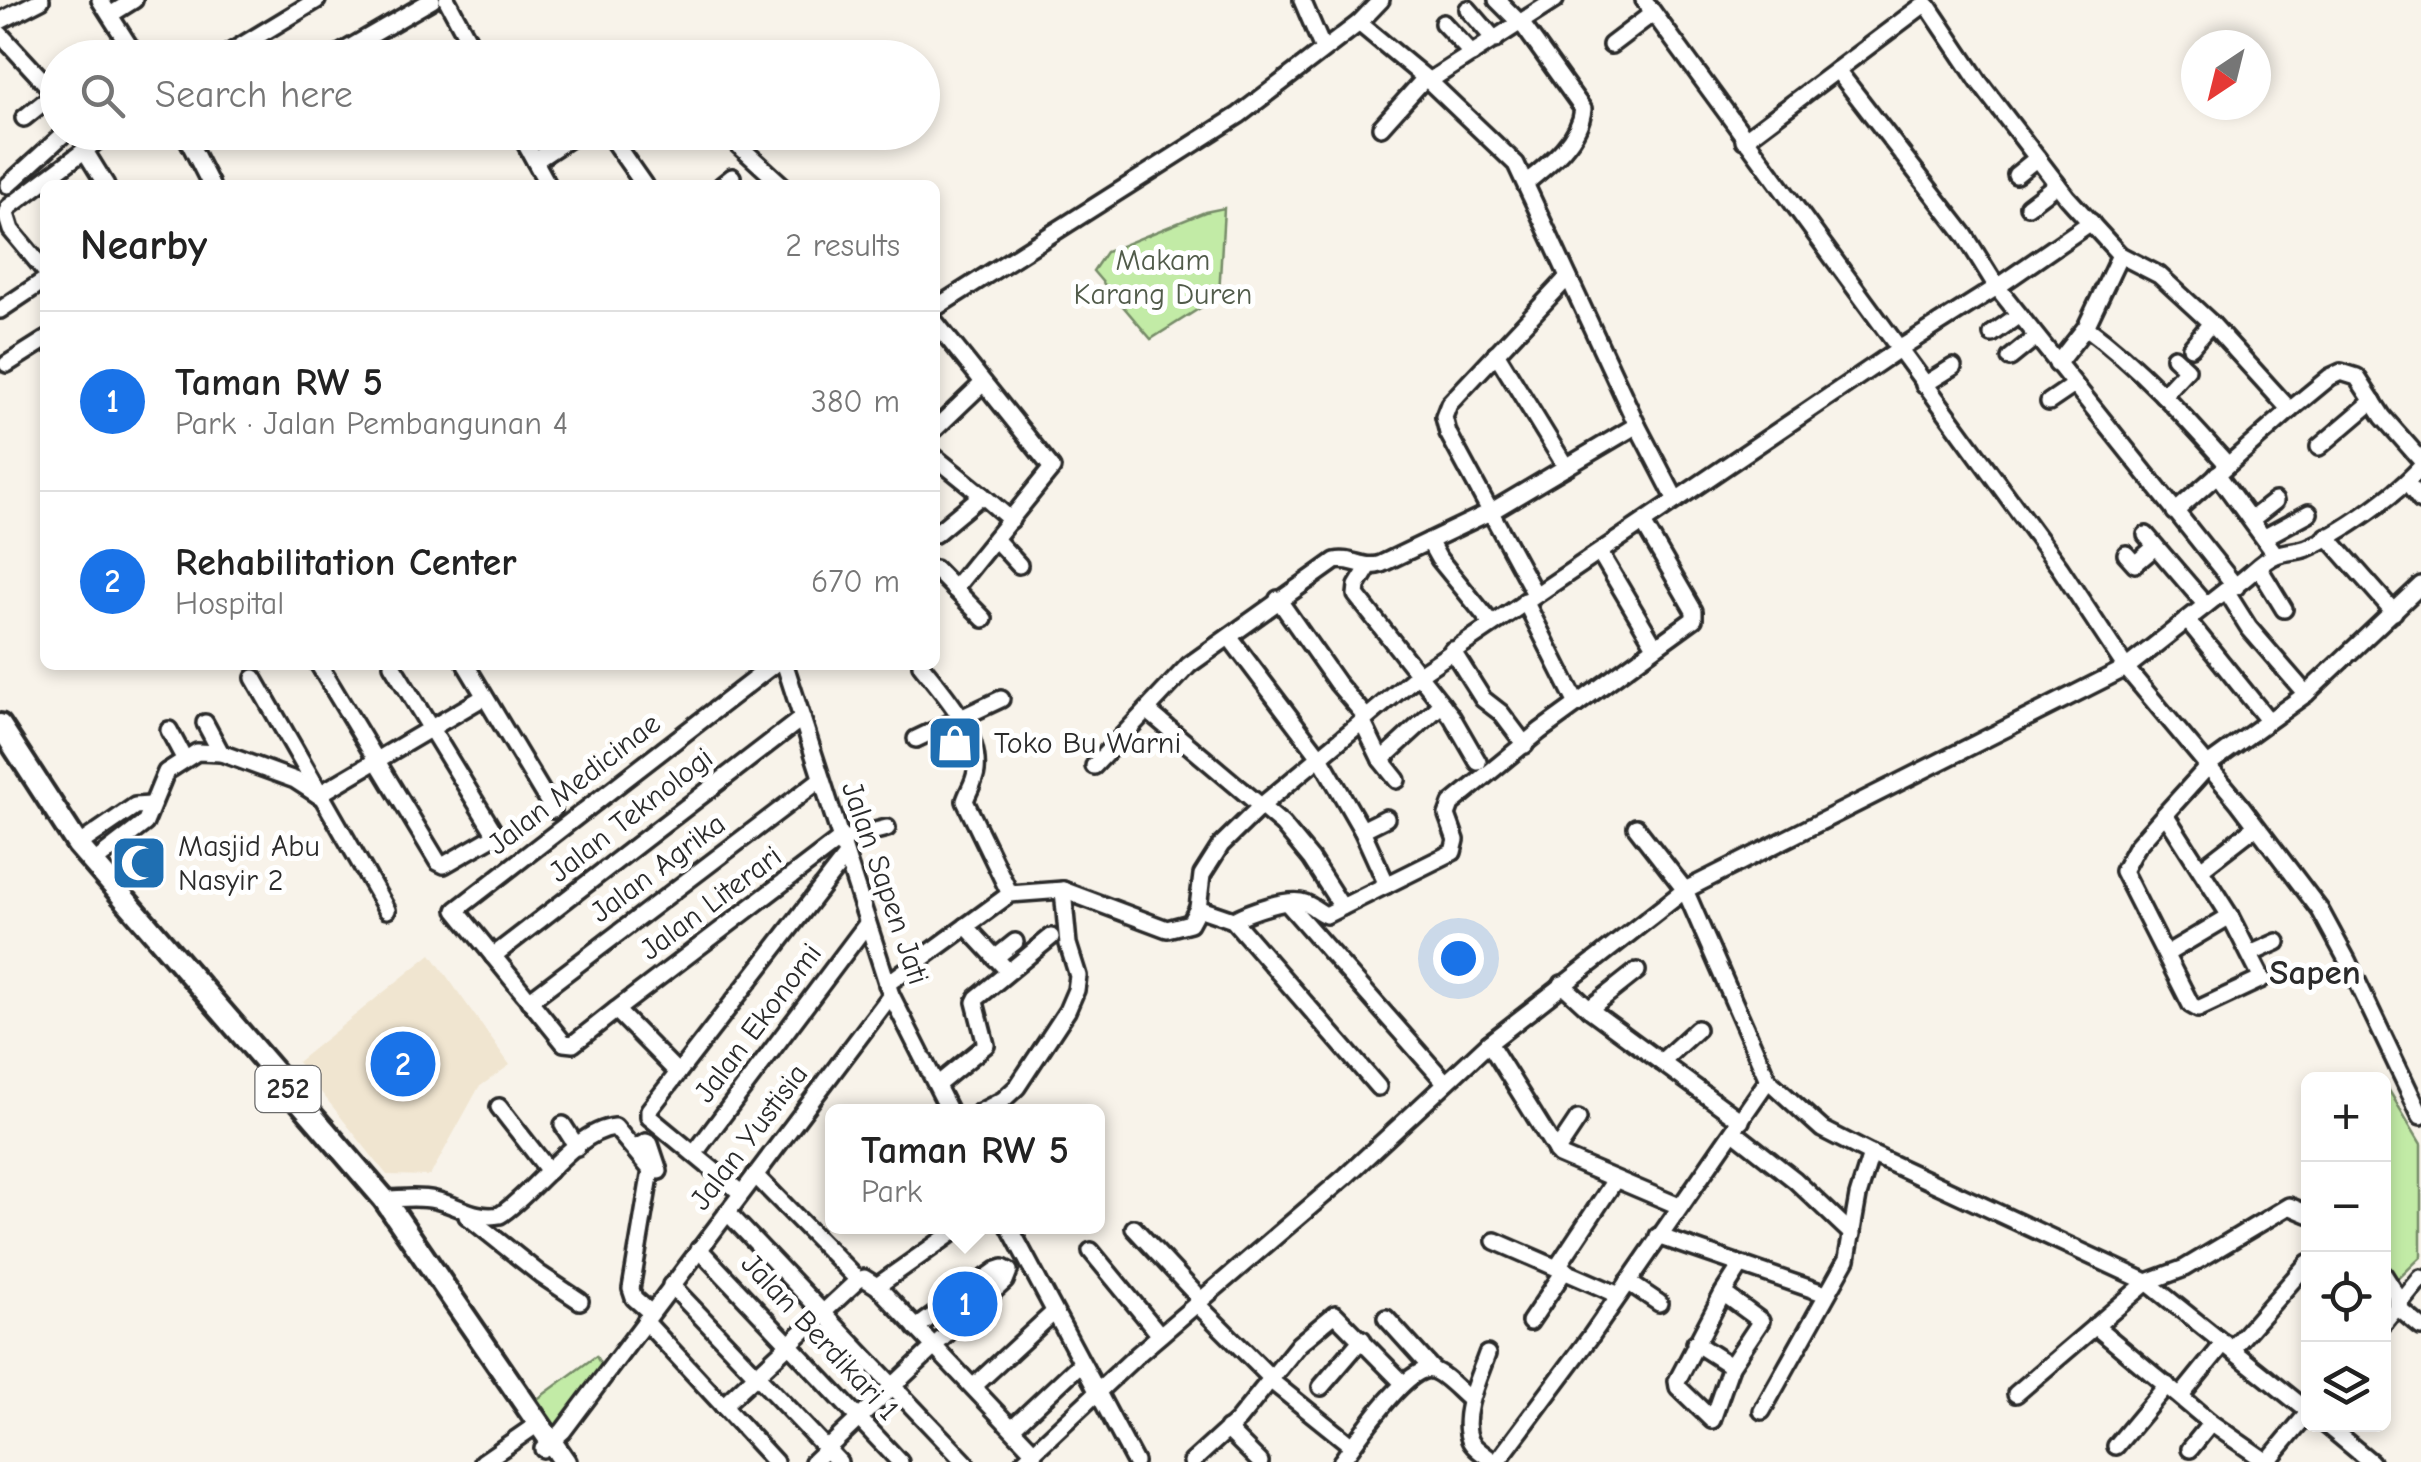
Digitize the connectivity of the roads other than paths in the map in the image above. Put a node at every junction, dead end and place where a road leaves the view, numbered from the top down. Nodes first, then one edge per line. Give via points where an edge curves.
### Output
1 (40, 0) edge
2 (100, 0) edge
3 (134, 0) edge
4 (317, 0) edge
5 (432, 0) edge
6 (446, 0) edge
7 (1302, 0) edge
8 (1381, 0) edge
9 (1497, 0) edge
10 (1555, 0) edge
11 (1648, 7) edge
12 (1468, 8) dead end
13 (110, 14) junction
14 (0, 21) edge
15 (1360, 23) junction
16 (1443, 23) dead end
17 (1520, 24) junction
18 (0, 34) edge
19 (126, 40) edge
20 (251, 40) edge
21 (363, 40) edge
22 (468, 40) edge
23 (1495, 40) junction
24 (1611, 44) dead end
25 (1323, 49) junction
26 (1472, 54) junction
27 (1837, 70) junction
28 (40, 78) edge
29 (1427, 79) junction
30 (40, 106) edge
31 (24, 118) dead end
32 (1381, 127) dead end
33 (1744, 140) junction
34 (47, 150) edge
35 (75, 150) edge
36 (98, 150) edge
37 (196, 150) edge
38 (529, 150) edge
39 (552, 150) edge
40 (620, 150) edge
41 (744, 150) edge
42 (2037, 158) junction
43 (535, 161) junction
44 (2016, 175) dead end
45 (105, 180) edge
46 (208, 180) edge
47 (545, 180) edge
48 (641, 180) edge
49 (777, 180) edge
50 (1527, 182) junction
51 (2057, 184) junction
52 (8, 186) edge
53 (2028, 206) dead end
54 (2091, 222) junction
55 (6, 236) edge
56 (2120, 255) junction
57 (40, 267) edge
58 (1568, 277) junction
59 (40, 283) edge
60 (1998, 288) junction
61 (940, 305) edge
62 (0, 310) edge
63 (2019, 315) junction
64 (2212, 322) junction
65 (2086, 327) junction
66 (940, 328) edge
67 (1992, 334) dead end
68 (2036, 337) junction
69 (40, 343) edge
70 (2191, 348) dead end
71 (1900, 349) junction
72 (1496, 354) junction
73 (2174, 357) dead end
74 (2010, 358) dead end
75 (6, 364) dead end
76 (2057, 364) junction
77 (1953, 368) dead end
78 (983, 383) junction
79 (1924, 385) junction
80 (2074, 385) junction
81 (2163, 395) junction
82 (2050, 402) dead end
83 (2373, 402) junction
84 (2290, 410) junction
85 (940, 424) edge
86 (1637, 425) junction
87 (2319, 447) dead end
88 (940, 461) edge
89 (2421, 464) edge
90 (1566, 467) junction
91 (2222, 469) junction
92 (2407, 483) junction
93 (982, 495) junction
94 (1676, 500) junction
95 (2276, 501) dead end
96 (2421, 501) edge
97 (1492, 511) junction
98 (2176, 512) junction
99 (2309, 513) dead end
100 (2252, 519) junction
101 (1011, 520) junction
102 (1643, 523) junction
103 (940, 530) edge
104 (2327, 536) junction
105 (2265, 537) junction
106 (995, 539) junction
107 (1429, 541) junction
108 (1600, 553) junction
109 (2126, 554) dead end
110 (2276, 555) junction
111 (2074, 557) dead end
112 (1019, 565) dead end
113 (1368, 568) junction
114 (2060, 568) junction
115 (2259, 568) junction
116 (940, 574) edge
117 (2421, 586) edge
118 (2230, 588) junction
119 (954, 589) junction
120 (1530, 598) junction
121 (1278, 599) junction
122 (2206, 605) junction
123 (2284, 609) dead end
124 (2394, 612) junction
125 (984, 619) dead end
126 (2188, 621) junction
127 (1492, 624) junction
128 (1230, 638) junction
129 (1655, 646) junction
130 (1452, 650) junction
131 (2126, 668) junction
132 (322, 670) edge
133 (395, 670) edge
134 (469, 670) edge
135 (767, 670) edge
136 (787, 670) edge
137 (926, 670) edge
138 (1418, 675) junction
139 (254, 678) dead end
140 (2306, 694) junction
141 (484, 697) junction
142 (1001, 699) dead end
143 (1442, 704) junction
144 (1577, 704) junction
145 (1148, 711) junction
146 (959, 717) junction
147 (802, 718) junction
148 (1364, 719) junction
149 (2268, 720) junction
150 (205, 723) dead end
151 (0, 725) edge
152 (430, 728) junction
153 (169, 730) dead end
154 (916, 739) dead end
155 (1525, 744) junction
156 (0, 749) edge
157 (221, 753) junction
158 (184, 758) junction
159 (1320, 758) junction
160 (378, 760) junction
161 (1382, 760) junction
162 (1478, 762) dead end
163 (1094, 766) dead end
164 (2210, 768) junction
165 (820, 779) junction
166 (1397, 780) dead end
167 (318, 795) junction
168 (1261, 806) junction
169 (138, 807) junction
170 (553, 810) dead end
171 (2165, 814) junction
172 (1386, 818) dead end
173 (1636, 827) dead end
174 (2255, 827) junction
175 (886, 828) dead end
176 (1362, 830) junction
177 (839, 840) junction
178 (78, 845) junction
179 (844, 857) junction
180 (93, 863) junction
181 (2201, 869) junction
182 (1387, 885) junction
183 (1063, 890) junction
184 (1686, 890) junction
185 (1010, 894) junction
186 (1288, 904) junction
187 (1342, 908) junction
188 (386, 910) dead end
189 (2230, 916) junction
190 (1188, 920) junction
191 (1233, 920) junction
192 (866, 925) junction
193 (966, 926) junction
194 (1052, 938) dead end
195 (1016, 942) dead end
196 (2277, 942) dead end
197 (2166, 954) junction
198 (2250, 954) junction
199 (493, 956) junction
200 (994, 958) junction
201 (1007, 970) junction
202 (1637, 972) dead end
203 (1562, 984) junction
204 (889, 990) junction
205 (530, 1001) junction
206 (1589, 1009) junction
207 (616, 1010) junction
208 (1698, 1029) dead end
209 (1489, 1043) junction
210 (1661, 1062) junction
211 (678, 1073) junction
212 (1768, 1080) junction
213 (1445, 1082) junction
214 (937, 1085) junction
215 (1378, 1087) dead end
216 (946, 1104) edge
217 (995, 1104) edge
218 (499, 1107) dead end
219 (2421, 1116) edge
220 (1578, 1119) dead end
221 (563, 1124) dead end
222 (1738, 1126) junction
223 (577, 1147) junction
224 (1556, 1152) junction
225 (694, 1154) junction
226 (1871, 1154) junction
227 (549, 1171) junction
228 (755, 1175) junction
229 (1615, 1180) junction
230 (741, 1193) junction
231 (384, 1198) junction
232 (1679, 1206) junction
233 (456, 1207) junction
234 (2301, 1211) edge
235 (727, 1212) junction
236 (1134, 1228) dead end
237 (951, 1234) edge
238 (1012, 1234) edge
239 (1852, 1234) junction
240 (1658, 1236) junction
241 (1495, 1241) dead end
242 (699, 1249) junction
243 (1091, 1251) dead end
244 (1741, 1265) junction
245 (1562, 1268) junction
246 (2301, 1270) edge
247 (2421, 1278) edge
248 (858, 1280) junction
249 (2147, 1282) junction
250 (2391, 1285) edge
251 (671, 1286) junction
252 (877, 1286) junction
253 (1623, 1289) junction
254 (1723, 1292) junction
255 (1826, 1294) junction
256 (580, 1301) dead end
257 (1199, 1302) junction
258 (1659, 1303) dead end
259 (2397, 1307) junction
260 (652, 1312) junction
261 (822, 1313) junction
262 (1054, 1313) junction
263 (2391, 1314) edge
264 (1386, 1318) dead end
265 (1530, 1322) dead end
266 (2094, 1326) junction
267 (2421, 1327) edge
268 (916, 1328) junction
269 (1160, 1334) junction
270 (1362, 1339) junction
271 (1695, 1343) junction
272 (789, 1344) junction
273 (2228, 1346) junction
274 (934, 1347) junction
275 (1487, 1354) dead end
276 (1080, 1364) junction
277 (1731, 1366) junction
278 (1434, 1370) junction
279 (756, 1374) junction
280 (1271, 1379) junction
281 (1403, 1383) junction
282 (2168, 1385) junction
283 (1321, 1386) dead end
284 (973, 1387) junction
285 (893, 1388) junction
286 (1096, 1394) junction
287 (2016, 1394) dead end
288 (2181, 1396) junction
289 (1469, 1399) junction
290 (722, 1406) junction
291 (2301, 1406) edge
292 (1762, 1411) dead end
293 (860, 1419) junction
294 (2301, 1421) edge
295 (2211, 1423) junction
296 (534, 1426) junction
297 (1012, 1428) junction
298 (1227, 1429) junction
299 (2334, 1432) edge
300 (1352, 1446) junction
301 (2116, 1446) dead end
302 (2190, 1448) dead end
303 (826, 1450) junction
304 (549, 1451) edge
305 (1029, 1457) edge
306 (482, 1462) edge
307 (565, 1462) edge
308 (775, 1462) edge
309 (813, 1462) edge
310 (838, 1462) edge
311 (900, 1462) edge
312 (965, 1462) edge
313 (1135, 1462) edge
314 (1192, 1462) edge
315 (1260, 1462) edge
316 (1340, 1462) edge
317 (1496, 1462) edge
318 (2267, 1462) edge
319 (2370, 1462) edge

1 - 14 street
2 - 13 street
3 - 13 street
4 - 20 street
5 - 21 street
6 - 22 street
7 - 25 street
8 - 15 street
9 - 17 street
10 - 17 street
11 - 24 street
11 - 33 street
12 - 23 street
13 - 19 street
15 - 25 street
15 - 29 street
16 - 26 street
17 - 23 street
17 - 50 street via 1584,112 1552,162
18 - 28 street
23 - 26 street
25 - 61 street via 1239,115
26 - 29 street
27 - 33 street
27 - 42 street via 1928,6
27 - 60 street
29 - 32 street
29 - 50 street via 1504,150
30 - 31 street
33 - 71 street
34 - 52 street
35 - 52 street
36 - 45 street
37 - 46 street
38 - 43 street
39 - 43 street
40 - 48 street
41 - 49 street
42 - 44 street
42 - 51 street
43 - 47 street
50 - 58 street
51 - 53 street
51 - 54 street
52 - 55 street
54 - 56 street
54 - 60 street
55 - 57 street
56 - 64 street via 2159,276
56 - 65 street
58 - 72 street
58 - 86 street
59 - 62 street
60 - 63 street
60 - 71 street
63 - 67 street
63 - 68 street
64 - 70 street
64 - 84 street
65 - 76 street
65 - 81 street
66 - 78 street
68 - 74 street
68 - 76 street
69 - 75 street
71 - 79 street
71 - 94 street
72 - 90 street
72 - 97 street via 1444,416
73 - 81 street via 2186,369
76 - 80 street
77 - 79 street
78 - 85 street
78 - 101 street via 1052,468
79 - 114 street
80 - 82 street
80 - 98 street
81 - 91 street
83 - 84 street via 2358,377 2342,372
83 - 87 street
83 - 89 street
84 - 91 street
86 - 90 street
86 - 94 street
88 - 93 street
89 - 92 street
90 - 97 street
91 - 98 street
91 - 100 street
92 - 96 street
92 - 104 street
93 - 101 street
93 - 103 street
94 - 102 street
95 - 100 street
97 - 107 street
97 - 120 street
98 - 118 street
99 - 105 street
100 - 105 street
101 - 106 street
102 - 108 street
102 - 129 street via 1695,615
104 - 110 street
104 - 124 street
105 - 110 street
106 - 112 street
106 - 119 street
107 - 113 street
107 - 127 street
108 - 120 street
108 - 129 street
109 - 122 street via 2135,564 2151,541
110 - 115 street
111 - 114 street
113 - 121 street via 1335,561
113 - 138 street via 1356,596
114 - 131 street
115 - 118 street
115 - 123 street
116 - 119 street
117 - 124 street
118 - 122 street
118 - 140 street via 2249,628
119 - 125 street
120 - 127 street
120 - 144 street
121 - 128 street
121 - 148 street
122 - 126 street
124 - 140 street
126 - 131 street
126 - 149 street
127 - 130 street
128 - 145 street via 1189,665
128 - 159 street
129 - 144 street
130 - 138 street
130 - 155 street via 1483,699
131 - 164 street
131 - 184 street
132 - 160 street
133 - 152 street
134 - 141 street
135 - 199 street, Jalan Medicinae via 456,910
136 - 147 street, Jalan Sapen Jati
137 - 146 street
138 - 143 street
138 - 148 street
139 - 167 street
140 - 149 street
141 - 152 street
141 - 170 street
142 - 146 street
143 - 161 street
143 - 162 street
144 - 155 street
145 - 163 street
145 - 168 street
146 - 154 street
146 - 185 street via 976,763 965,801
147 - 165 street, Jalan Sapen Jati
147 - 199 street, Jalan Teknologi
148 - 159 street
148 - 161 street
149 - 164 street
150 - 157 street
151 - 178 main road, 252
152 - 160 street
152 - 160 street via 492,838 440,864
153 - 158 street
155 - 182 street via 1449,808 1453,852
156 - 296 main road, 252 via 89,878 368,1200
157 - 158 street
157 - 167 street
158 - 169 street
159 - 168 street
159 - 176 street
160 - 167 street
161 - 166 street
164 - 171 street
164 - 174 street
165 - 177 street, Jalan Sapen Jati
165 - 205 street, Jalan Agrika
167 - 188 street
168 - 187 street via 1298,842
168 - 190 street via 1206,867
169 - 178 street
169 - 180 street via 142,825
171 - 181 street
171 - 197 street via 2122,871
172 - 176 street
173 - 184 street
174 - 181 street
174 - 219 street via 2336,936
175 - 177 street
176 - 182 street
177 - 179 street, Jalan Sapen Jati
177 - 207 street, Jalan Literari
178 - 180 main road, 252
179 - 192 street, Jalan Sapen Jati
179 - 211 street
180 - 231 main road, 252
181 - 189 street
182 - 187 street
183 - 185 street
183 - 190 street via 1138,920
183 - 217 street via 1076,990 1017,1087
184 - 203 street
184 - 212 street
185 - 193 street, Jalan Yustisia
186 - 187 street via 1305,903 1324,915
186 - 191 street
186 - 213 street
189 - 197 street
189 - 198 street
190 - 191 street
191 - 215 street
192 - 204 street, Jalan Sapen Jati
192 - 225 street, Jalan Ekonomi
193 - 200 street
193 - 204 street, Jalan Yustisia
194 - 201 street
195 - 200 street
196 - 198 street
197 - 198 street via 2196,1009 2262,979
199 - 205 street
200 - 201 street
201 - 214 street via 975,1001 985,1049
202 - 206 street
203 - 206 street
203 - 209 street
204 - 214 street, Jalan Sapen Jati
204 - 228 street, Jalan Yustisia
205 - 207 street, Jalan Literari via 561,1040 573,1044
206 - 210 street
207 - 211 street
208 - 210 street
209 - 213 street
209 - 224 street
210 - 222 street
211 - 225 street via 648,1114
212 - 222 street
212 - 226 street via 1822,1128
213 - 257 street
214 - 216 street, Jalan Sapen Jati
218 - 227 street
220 - 224 street
221 - 223 street
222 - 232 street
222 - 239 street
223 - 227 street
223 - 260 street via 614,1126 639,1145 648,1164 652,1176 631,1289
224 - 229 street
225 - 230 street
226 - 239 street
226 - 249 street
227 - 233 street via 500,1215
228 - 230 street, Jalan Yustisia
228 - 248 street
229 - 232 street
229 - 245 street
230 - 235 street, Jalan Yustisia
231 - 233 street
231 - 296 main road, 252
232 - 240 street
233 - 256 street
234 - 249 street via 2288,1206 2185,1268
235 - 242 street, Jalan Yustisia
235 - 261 street
236 - 257 street
237 - 252 street
238 - 262 street
239 - 255 street via 1848,1259
240 - 244 street
240 - 253 street
241 - 245 street
242 - 251 street, Jalan Yustisia
242 - 272 street, Jalan Berdikari 1
243 - 269 street
244 - 254 street
244 - 255 street
245 - 253 street
245 - 265 street
246 - 273 street
247 - 259 street
248 - 252 street
248 - 261 street
249 - 266 street
249 - 273 street
250 - 259 street
251 - 260 street, Jalan Yustisia
251 - 279 street
252 - 268 street
253 - 258 street
253 - 317 street
254 - 271 street
254 - 277 street via 1762,1321
255 - 292 street
257 - 269 street
257 - 280 street
259 - 263 street
259 - 267 street
260 - 290 street
260 - 304 street, Jalan Yustisia
261 - 272 street
261 - 285 street
262 - 276 street
262 - 284 street
264 - 278 street
266 - 282 street
266 - 287 street
268 - 274 street
268 - 274 street via 997,1270 1010,1271
269 - 286 street
270 - 280 street via 1335,1314
270 - 281 street
270 - 283 street
271 - 277 street
271 - 277 street via 1676,1383 1711,1420
272 - 279 street
272 - 293 street, Jalan Berdikari 1
273 - 288 street
273 - 291 street
274 - 284 street
274 - 285 street
275 - 289 street
276 - 286 street
276 - 297 street
278 - 281 street
278 - 289 street
279 - 290 street
279 - 303 street
280 - 298 street
280 - 300 street
281 - 300 street
282 - 288 street
282 - 301 street
284 - 297 street
285 - 293 street
285 - 312 street
286 - 305 street
286 - 313 street
288 - 295 street
289 - 317 street via 1470,1440
290 - 308 street
293 - 303 street
293 - 311 street, Jalan Berdikari 1
294 - 318 street
295 - 302 street
295 - 318 street
296 - 304 main road, 252
296 - 306 street
297 - 305 street
298 - 314 street
298 - 315 street
299 - 319 street
300 - 316 street
303 - 309 street
303 - 310 street
304 - 307 main road, 252

